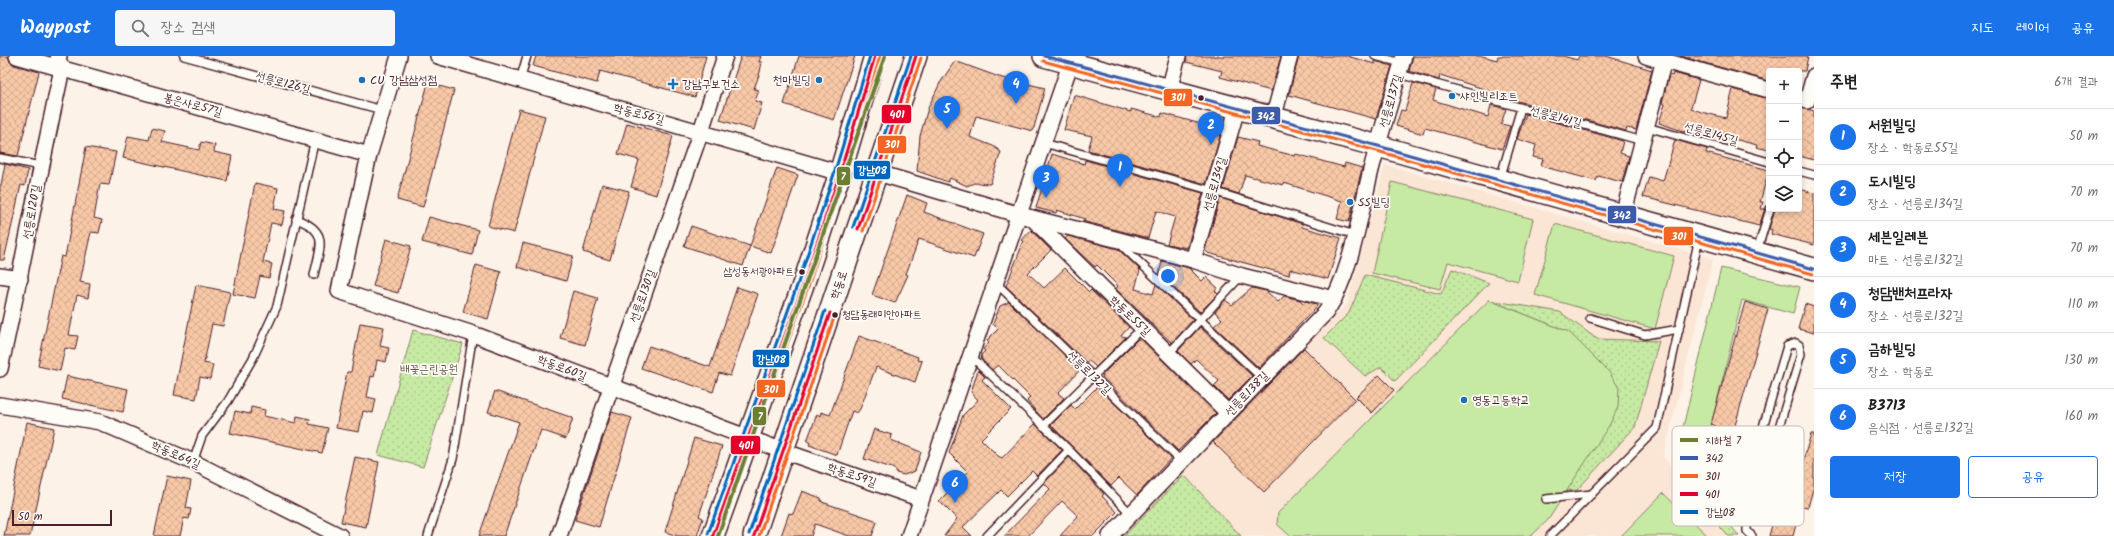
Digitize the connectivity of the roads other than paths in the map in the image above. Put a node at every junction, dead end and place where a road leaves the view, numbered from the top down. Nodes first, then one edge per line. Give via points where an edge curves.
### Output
1 (17, 56) edge
2 (184, 56) edge
3 (399, 56) edge
4 (438, 56) edge
5 (527, 56) edge
6 (726, 56) edge
7 (875, 56) edge
8 (916, 56) edge
9 (1044, 56) edge
10 (1178, 56) edge
11 (1290, 56) edge
12 (1375, 56) edge
13 (1646, 56) edge
14 (1665, 59) edge
15 (1072, 60) edge
16 (1402, 64) edge
17 (62, 65) edge
18 (1814, 76) edge
19 (520, 80) junction
20 (1766, 89) edge
21 (1168, 90) junction
22 (1807, 101) edge
23 (1521, 108) junction
24 (1237, 109) junction
25 (382, 110) junction
26 (1274, 119) junction
27 (701, 131) junction
28 (1645, 134) junction
29 (315, 138) junction
30 (1044, 143) junction
31 (1378, 146) junction
32 (369, 154) junction
33 (0, 158) edge
34 (1766, 161) edge
35 (40, 166) junction
36 (1802, 172) edge
37 (840, 173) junction
38 (878, 173) junction
39 (1814, 175) edge
40 (1500, 182) junction
41 (1213, 192) junction
42 (1769, 212) edge
43 (1623, 215) junction
44 (1026, 217) junction
45 (296, 219) junction
46 (1355, 235) junction
47 (1699, 238) junction
48 (1115, 239) junction
49 (1756, 253) junction
50 (1193, 260) junction
51 (1814, 269) edge
52 (314, 275) dead end
53 (0, 276) edge
54 (1242, 276) junction
55 (20, 280) junction
56 (996, 283) junction
57 (1334, 299) junction
58 (1590, 318) dead end
59 (1201, 319) junction
60 (1142, 328) junction
61 (1679, 328) junction
62 (473, 334) junction
63 (1169, 353) junction
64 (971, 356) junction
65 (0, 370) edge
66 (1093, 377) junction
67 (1262, 378) junction
68 (610, 387) junction
69 (0, 405) edge
70 (1228, 413) junction
71 (1044, 426) junction
72 (1763, 426) edge
73 (1779, 426) edge
74 (748, 438) junction
75 (1069, 450) junction
76 (783, 451) junction
77 (193, 462) junction
78 (1182, 462) junction
79 (1592, 494) junction
80 (921, 499) junction
81 (1546, 499) dead end
82 (1131, 514) junction
83 (1747, 526) edge
84 (913, 534) edge
85 (340, 536) edge
86 (428, 536) edge
87 (559, 536) edge
88 (713, 536) edge
89 (754, 536) edge
90 (987, 536) edge
91 (1110, 536) edge
92 (1550, 536) edge
93 (1752, 536) edge

1 - 17 street, 봉은사로57길
2 - 25 lane, 선릉로126길
3 - 25 street
4 - 19 street, 학동로56길
5 - 19 lane
6 - 27 street, 선릉로130길
7 - 37 main road
8 - 38 main road, 학동로
9 - 15 main road
10 - 21 street
11 - 26 street
12 - 16 lane, 선릉로141길
13 - 14 street
14 - 20 street
14 - 28 street
15 - 21 main road
15 - 30 street
16 - 23 lane, 선릉로141길
16 - 31 street, 선릉로137길
17 - 29 street, 봉은사로57길
17 - 35 street, 선릉로120길
18 - 22 street
19 - 27 street, 학동로56길
21 - 24 main road
23 - 28 lane, 선릉로141길
23 - 40 lane
24 - 26 main road
24 - 41 street, 선릉로134길
25 - 32 street
26 - 31 main road
27 - 37 street, 학동로56길
27 - 68 street, 선릉로130길
28 - 34 lane, 선릉로145길
28 - 43 street
29 - 32 street, 봉은사로57길
29 - 45 lane
30 - 41 lane
30 - 44 street
31 - 40 main road
31 - 46 street, 선릉로138길
32 - 62 street, 학동로60길 via 339,292
33 - 35 lane
35 - 55 street, 선릉로120길
36 - 39 lane
37 - 74 main road
38 - 44 street, 학동로55길
38 - 76 main road, 학동로
40 - 43 main road
41 - 46 lane
41 - 50 street, 선릉로134길
42 - 49 lane
43 - 47 main road
44 - 48 street, 학동로55길
44 - 56 street
44 - 60 street, 학동로55길
45 - 52 lane via 309,224 317,231 322,241
45 - 77 lane via 277,306 253,358 228,401 202,436
46 - 57 street, 선릉로138길
47 - 49 main road
47 - 61 lane
48 - 50 street, 학동로55길
48 - 59 lane, 학동로55길
49 - 51 main road
50 - 54 street, 학동로55길
53 - 55 street
54 - 57 street, 학동로55길
54 - 59 lane
55 - 65 street, 선릉로120길
56 - 64 street
56 - 66 lane, 선릉로132길
57 - 67 street, 선릉로138길 via 1326,312
58 - 61 lane via 1645,335
59 - 63 lane
59 - 67 lane, 학동로55길
60 - 63 street, 학동로55길
60 - 66 lane
61 - 79 lane via 1657,428
62 - 68 street, 학동로60길
62 - 86 lane via 453,459
63 - 70 street, 학동로55길
64 - 71 lane
64 - 80 street
66 - 71 lane
66 - 78 lane, 선릉로132길
67 - 70 street, 선릉로138길
68 - 74 street, 학동로60길
68 - 87 street, 선릉로130길
69 - 77 street, 학동로64길 via 100,422
70 - 78 street, 선릉로138길
71 - 75 lane
72 - 73 lane via 1787,346 1796,343 1801,354
74 - 76 street, 학동로60길
74 - 88 main road
75 - 82 lane
75 - 90 lane
76 - 80 street, 학동로59길
76 - 89 main road, 학동로
77 - 85 street, 학동로64길
78 - 82 street, 선릉로138길
79 - 81 lane
79 - 92 lane
80 - 84 street
82 - 91 street, 선릉로138길
83 - 93 lane via 1747,531

